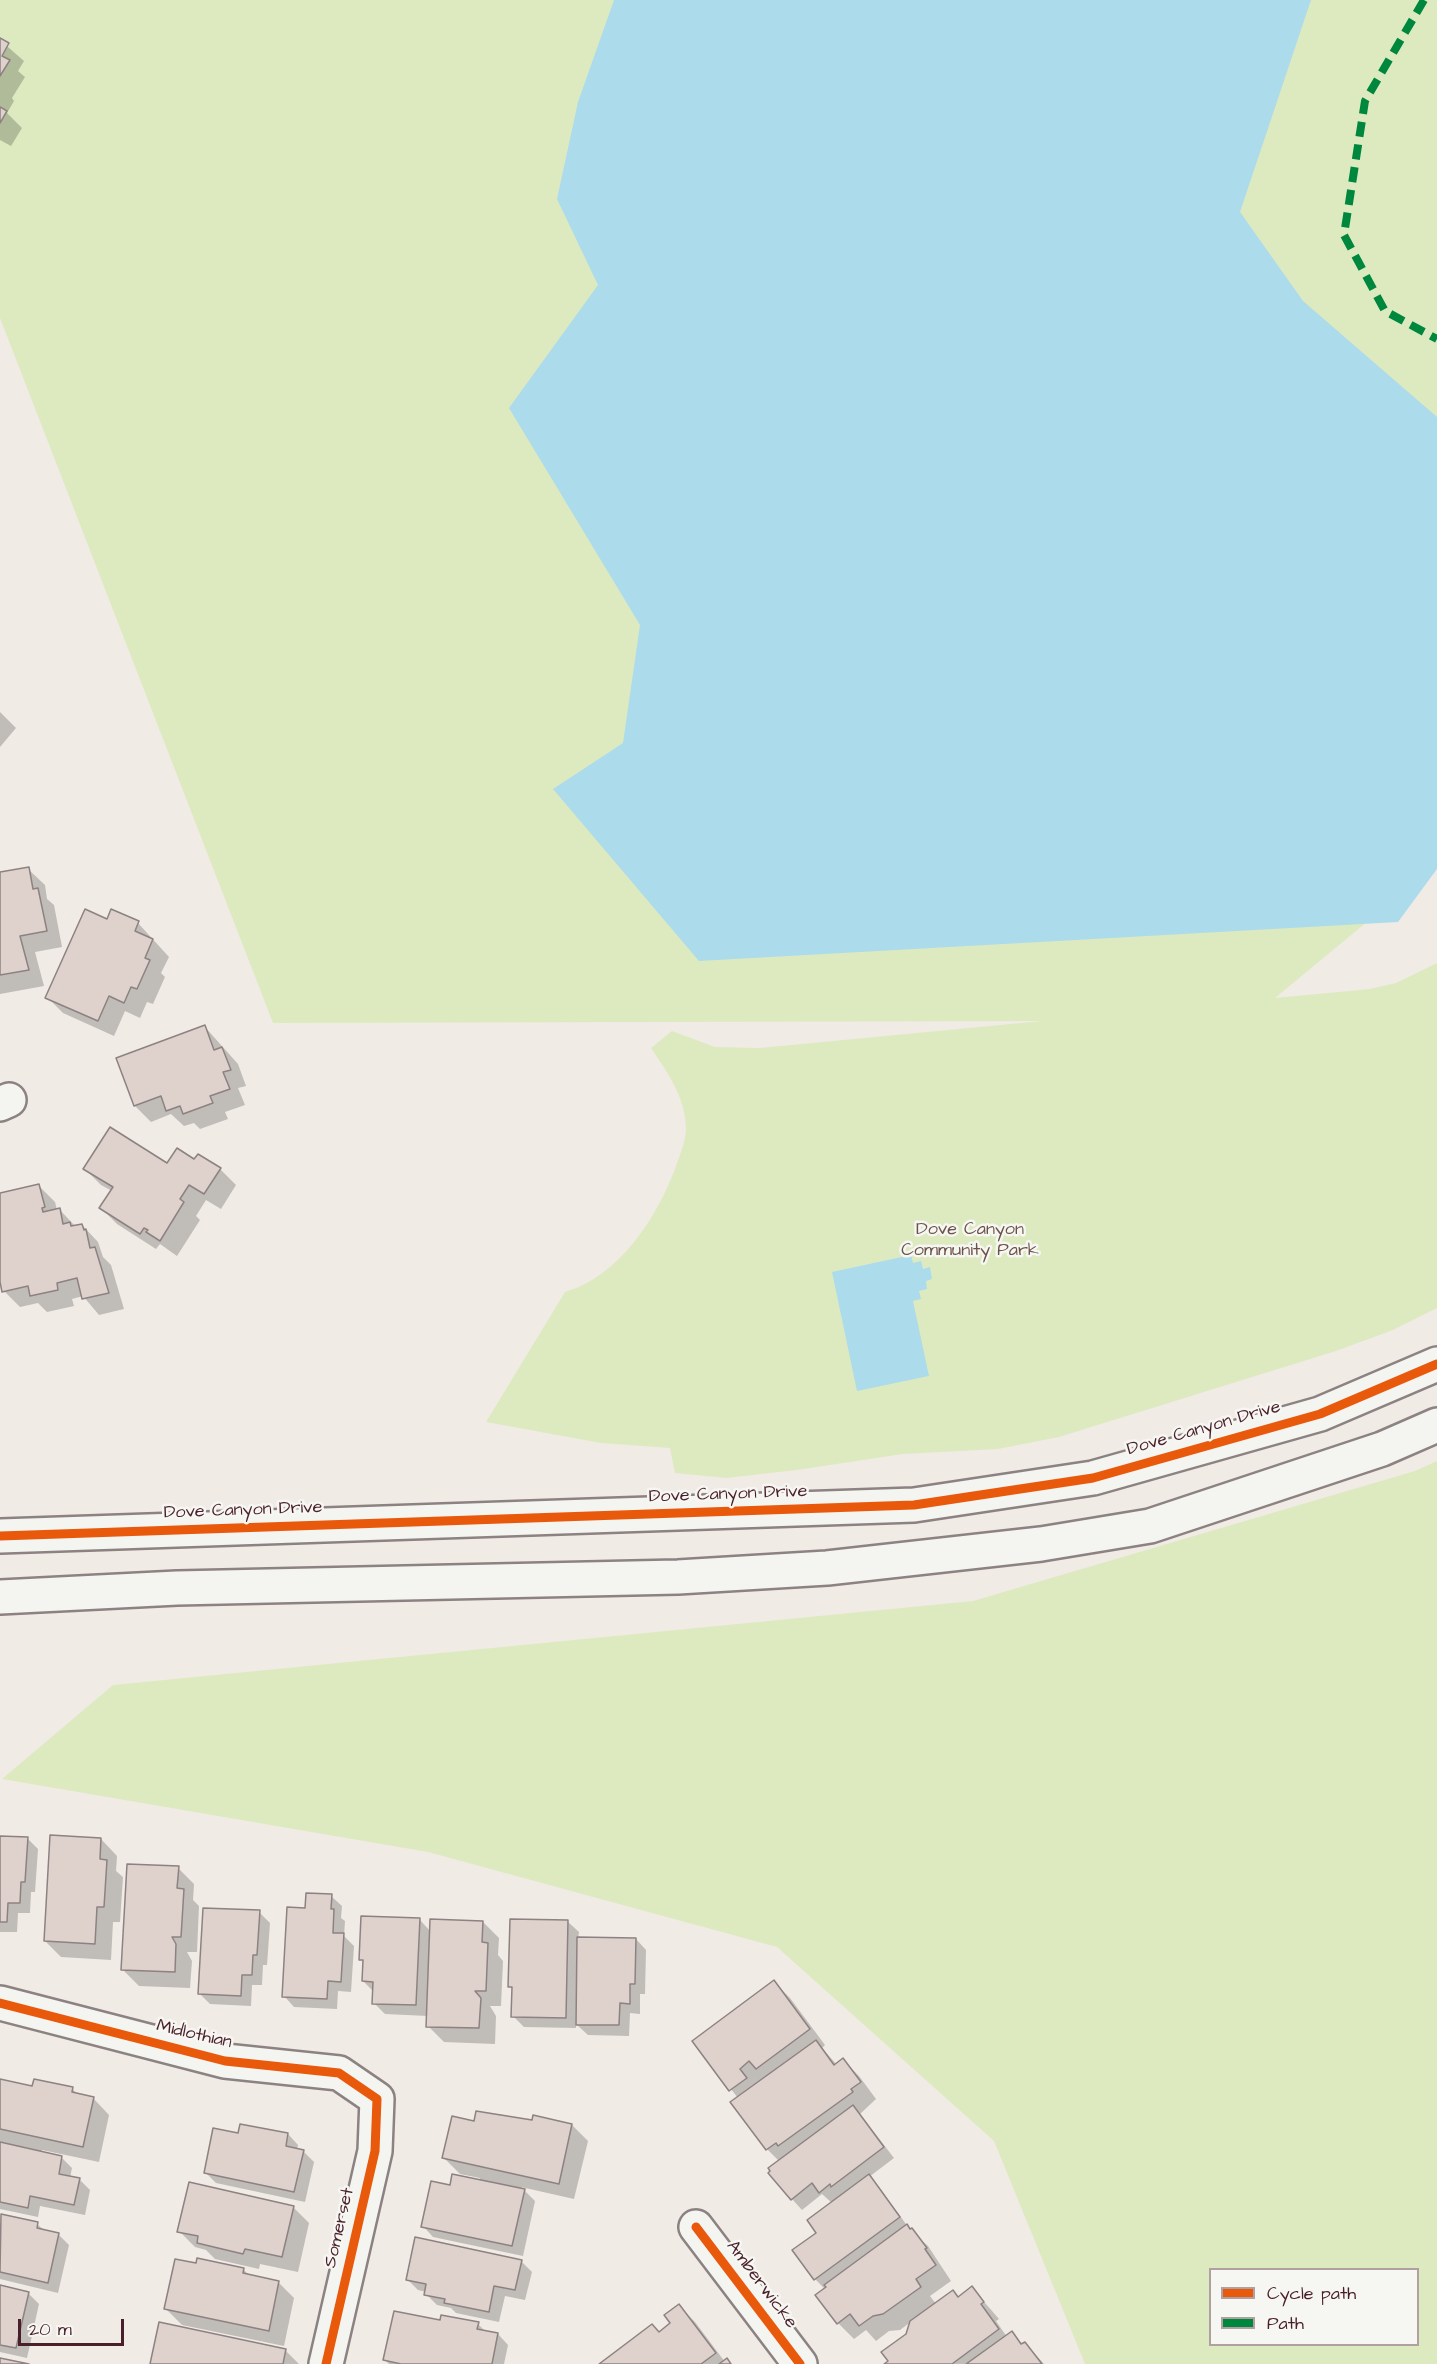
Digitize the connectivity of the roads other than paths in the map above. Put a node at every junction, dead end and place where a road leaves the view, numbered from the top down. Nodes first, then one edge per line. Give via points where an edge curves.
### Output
1 (1437, 1364) edge
2 (1437, 1425) edge
3 (0, 1536) edge
4 (0, 1597) edge
5 (0, 2003) edge
6 (377, 2099) joint
7 (696, 2227) dead end
8 (326, 2364) edge
9 (800, 2364) edge

1 - 3 street, Dove Canyon Drive via 1320,1414 1093,1478 914,1505
2 - 4 street via 1382,1449 1150,1526 1041,1544 827,1568 678,1577 177,1588
5 - 6 street, Midlothian via 225,2061 339,2073
6 - 8 street, Somerset via 375,2151
7 - 9 street, Amberwicke

